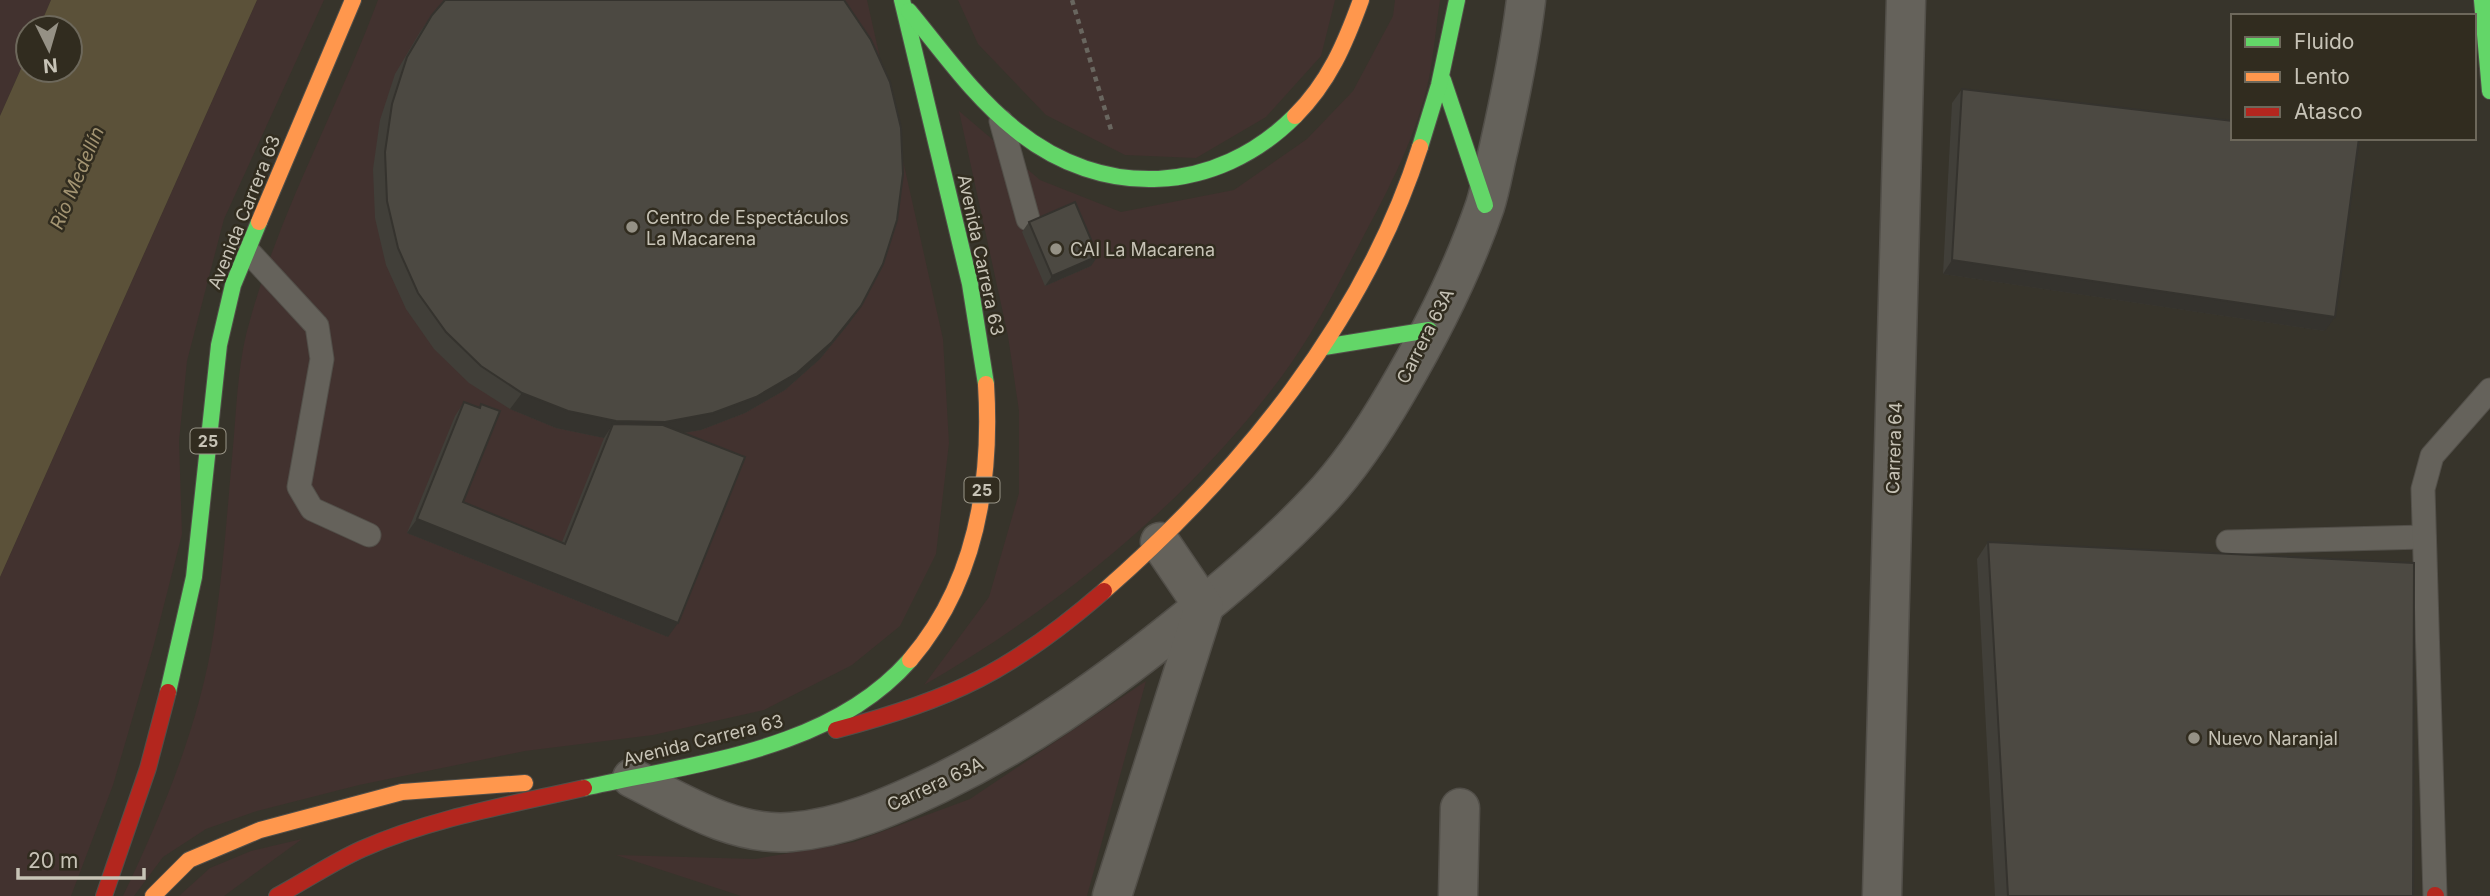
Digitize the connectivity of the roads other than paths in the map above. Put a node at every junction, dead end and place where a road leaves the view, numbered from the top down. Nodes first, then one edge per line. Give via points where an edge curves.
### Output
1 (353, 0) edge
2 (1362, 0) edge
3 (1457, 0) edge
4 (1526, 0) edge
5 (1906, 0) edge
6 (2482, 0) edge
7 (902, 2) edge
8 (1443, 80) junction
9 (2490, 91) edge
10 (1000, 117) junction
11 (1485, 205) junction
12 (1028, 219) edge
13 (246, 249) junction
14 (1429, 330) junction
15 (1324, 347) junction
16 (2490, 390) edge
17 (369, 535) dead end
18 (2424, 537) junction
19 (1160, 542) junction
20 (2228, 542) dead end
21 (1204, 607) junction
22 (779, 744) junction
23 (632, 778) junction
24 (1460, 807) dead end
25 (104, 896) edge
26 (153, 896) edge
27 (277, 896) edge
28 (1112, 896) edge
29 (1458, 896) edge
30 (1882, 896) edge
31 (2435, 896) edge

1 - 13 main road, Avenida Carrera 63 / 25
2 - 10 main road via 1339,63 1310,104 1266,144 1199,174 1159,180 1091,172 1033,143
3 - 8 main road
4 - 11 street, Carrera 63A via 1518,64
5 - 30 street, Carrera 64
6 - 9 main road
7 - 10 main road
7 - 22 main road, Avenida Carrera 63 / 25 via 974,300 986,380 978,528 963,575 939,621 906,664 864,700
8 - 11 main road
8 - 15 main road via 1409,187
10 - 12 lane
11 - 14 street, Carrera 63A
13 - 17 lane via 317,326 322,359 299,488 312,509
13 - 25 main road, Avenida Carrera 63 / 25 via 219,345 184,631 149,768
14 - 15 main road
14 - 21 street, Carrera 63A via 1383,413 1320,499
15 - 19 main road via 1271,417
16 - 18 lane via 2432,456 2423,489
18 - 20 lane
18 - 31 lane
19 - 21 street
19 - 22 main road via 1039,643 992,676 899,714
21 - 23 street, Carrera 63A via 1043,727 920,793 842,824 788,833 747,829
21 - 28 street
22 - 23 main road, Avenida Carrera 63 / 25
23 - 26 main road via 402,792 260,830 212,848 190,860
23 - 27 main road, Avenida Carrera 63 / 25 via 405,832 349,855
24 - 29 street

